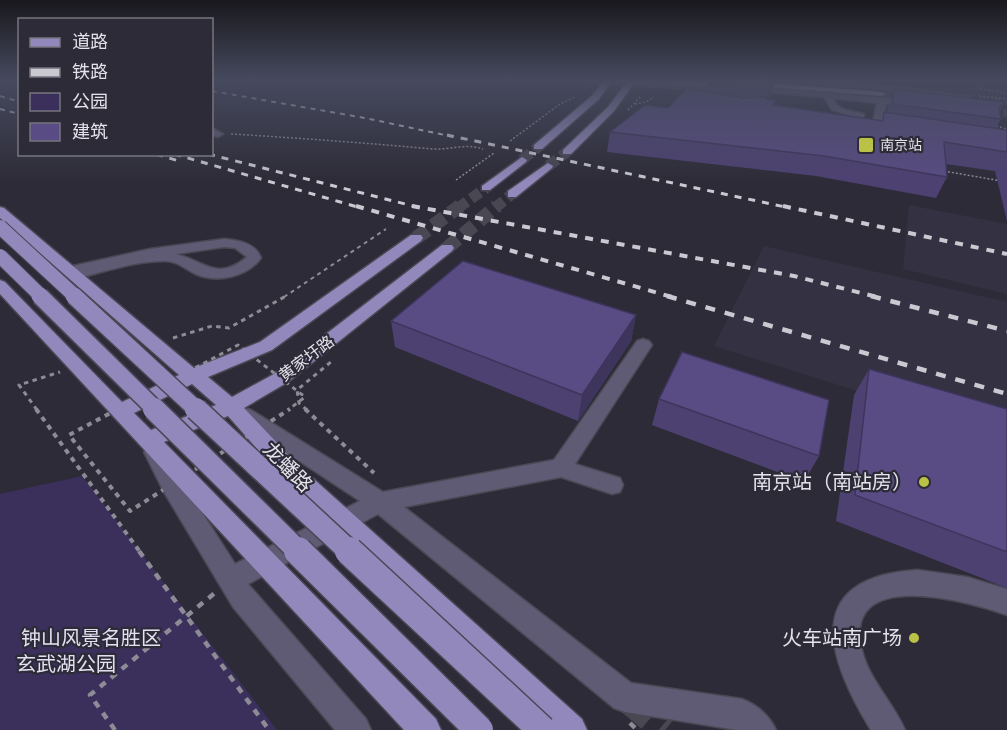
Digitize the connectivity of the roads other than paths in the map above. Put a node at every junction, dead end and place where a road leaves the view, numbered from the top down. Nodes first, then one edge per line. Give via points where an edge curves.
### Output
1 (576, 114) edge
2 (606, 114) edge
3 (853, 114) edge
4 (879, 114) edge
5 (861, 116) edge
6 (910, 131) edge
7 (538, 147) tunnel mouth
8 (567, 152) tunnel mouth
9 (522, 160) tunnel mouth
10 (548, 166) tunnel mouth
11 (486, 188) tunnel mouth
12 (512, 194) tunnel mouth
13 (0, 211) edge
14 (0, 227) edge
15 (416, 238) tunnel mouth
16 (447, 248) tunnel mouth
17 (0, 256) edge
18 (72, 273) junction
19 (0, 285) edge
20 (643, 345) dead end
21 (194, 375) junction
22 (231, 406) junction
23 (120, 411) junction
24 (148, 440) junction
25 (561, 468) junction
26 (612, 485) dead end
27 (380, 502) junction
28 (343, 521) junction
29 (264, 562) junction
30 (231, 579) junction
31 (1007, 603) edge
32 (355, 730) edge
33 (425, 730) edge
34 (480, 730) edge
35 (542, 730) edge
36 (570, 730) edge
37 (760, 730) edge
38 (889, 730) edge

1 - 7 main road
2 - 8 main road
3 - 5 street
4 - 6 street via 877,126
9 - 11 main road
10 - 12 main road
13 - 18 main road, 龙蟠路
14 - 35 main road, 龙蟠路, bridge
15 - 21 main road, 黄家圩路 via 266,346
16 - 22 main road, 黄家圩路 via 281,378
17 - 34 main road, bridge
18 - 18 street via 176,257 213,275 234,272 254,258 238,244 224,243 150,253
18 - 21 main road, 龙蟠路
19 - 23 main road
20 - 25 street
21 - 22 main road, 龙蟠路
21 - 23 main road, 黄家圩路
22 - 24 main road, 黄家圩路
22 - 27 street
22 - 28 main road, 龙蟠路 via 289,470
23 - 24 main road
24 - 29 main road
24 - 30 street
25 - 26 street
25 - 27 street
27 - 28 street
27 - 37 street via 626,697 742,714
28 - 29 street
28 - 36 main road, 龙蟠路
29 - 30 street
29 - 33 main road
30 - 32 street via 242,598
31 - 38 street via 982,593 925,584 880,587 862,597 847,621 849,653 870,702

